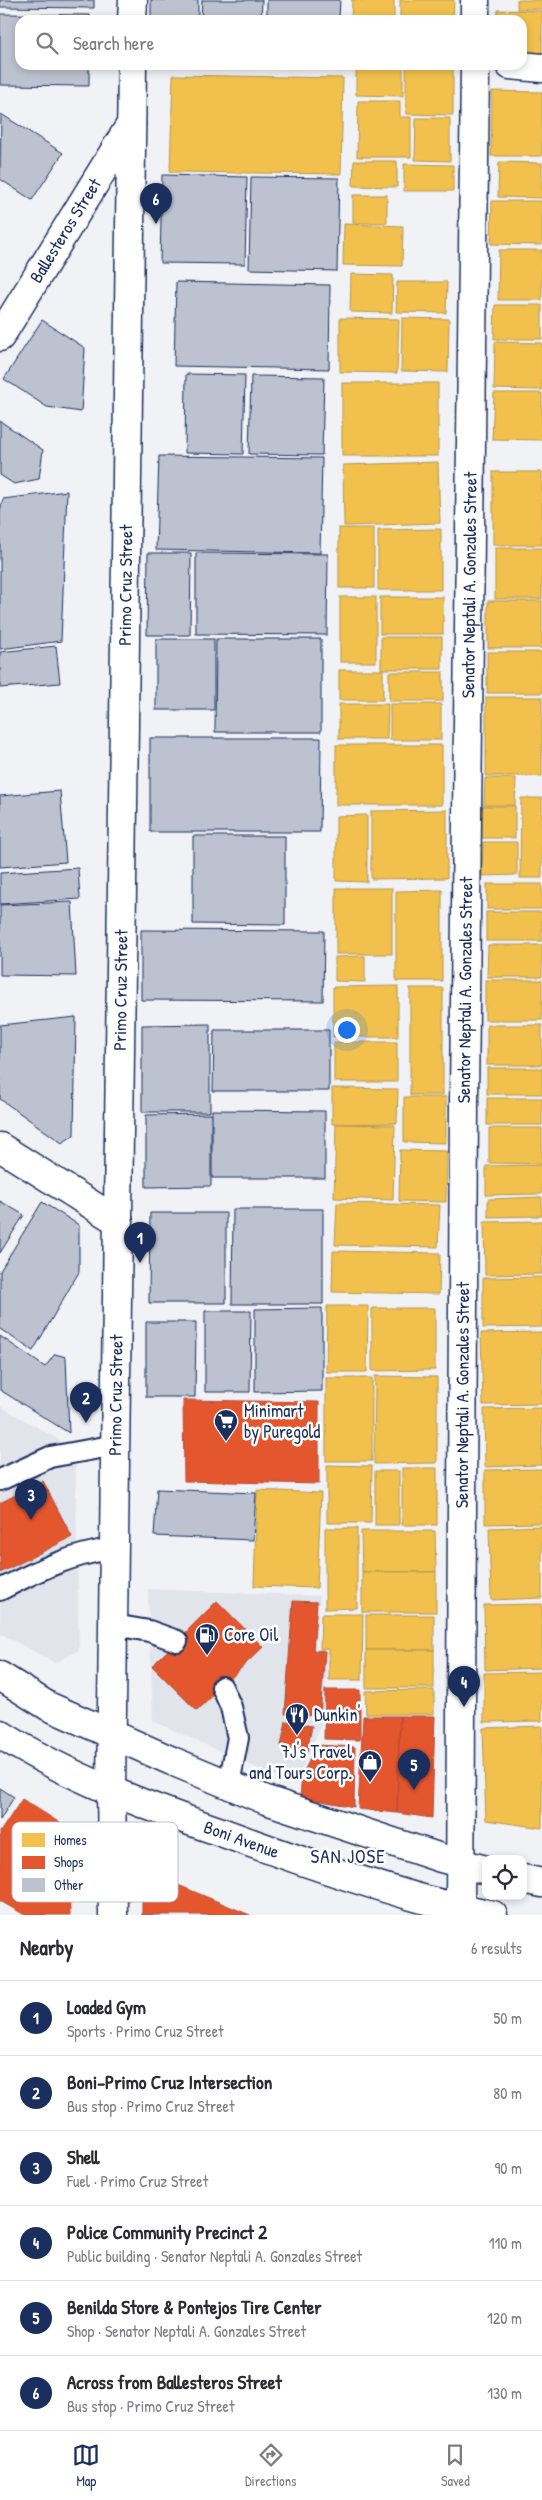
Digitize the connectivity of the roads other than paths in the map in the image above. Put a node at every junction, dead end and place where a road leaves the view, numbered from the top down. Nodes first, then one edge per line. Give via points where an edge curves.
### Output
1 (133, 0) edge
2 (476, 0) edge
3 (132, 15) edge
4 (475, 15) edge
5 (527, 67) edge
6 (542, 68) edge
7 (132, 70) edge
8 (475, 70) edge
9 (131, 124) junction
10 (0, 337) edge
11 (0, 1147) edge
12 (119, 1222) junction
13 (116, 1445) junction
14 (0, 1480) edge
15 (115, 1548) junction
16 (0, 1590) edge
17 (114, 1625) junction
18 (177, 1641) dead end
19 (0, 1676) edge
20 (222, 1687) dead end
21 (0, 1734) edge
22 (112, 1735) junction
23 (229, 1784) junction
24 (111, 1790) junction
25 (112, 1822) edge
26 (473, 1867) edge
27 (527, 1879) edge
28 (542, 1883) edge
29 (113, 1902) edge
30 (460, 1911) edge
31 (113, 1915) edge
32 (493, 1915) edge

1 - 3 street
2 - 4 street
5 - 6 street
7 - 9 street, Primo Cruz Street
8 - 26 street, Senator Neptali A. Gonzales Street via 464,1099
9 - 10 street, Ballesteros Street
9 - 12 street, Primo Cruz Street
11 - 12 street
12 - 13 street, Primo Cruz Street
13 - 14 lane via 50,1458
13 - 15 street, Primo Cruz Street
15 - 16 lane via 87,1552 42,1567
15 - 17 street, Primo Cruz Street
17 - 18 lane via 149,1631
17 - 22 street, Primo Cruz Street
19 - 22 street via 48,1706
20 - 23 lane via 231,1707 238,1738
21 - 24 street, Boni Avenue
22 - 23 street
22 - 24 street, Primo Cruz Street
23 - 26 street via 303,1813
24 - 25 street, Primo Cruz Street
24 - 30 street, Boni Avenue via 287,1856
26 - 30 street, Senator Neptali A. Gonzales Street
27 - 28 street
29 - 31 street, Primo Cruz Street
30 - 32 street, Boni Avenue

